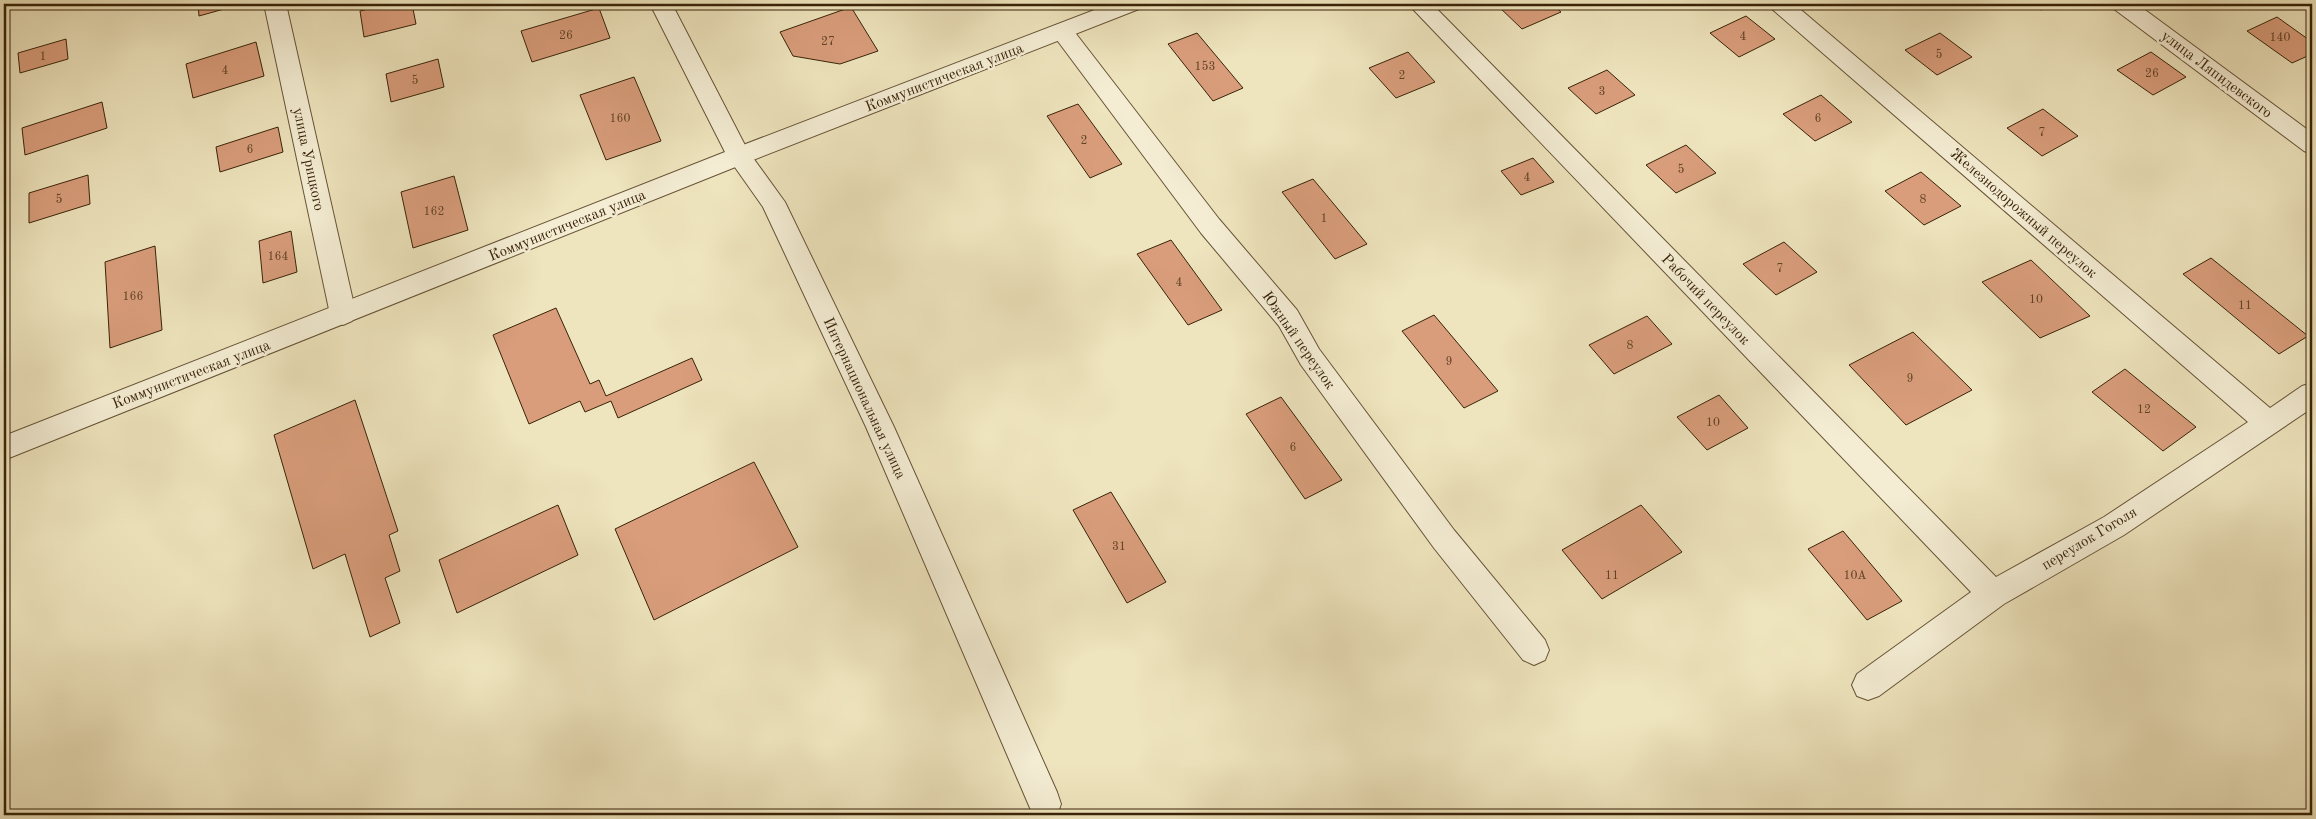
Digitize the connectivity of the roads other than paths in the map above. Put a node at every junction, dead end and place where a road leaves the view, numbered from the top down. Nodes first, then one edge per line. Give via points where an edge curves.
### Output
1 (275, 4) edge
2 (661, 4) edge
3 (1131, 4) edge
4 (1419, 4) edge
5 (1780, 4) edge
6 (2122, 4) edge
7 (1062, 31) junction
8 (2306, 133) edge
9 (739, 156) junction
10 (343, 314) junction
11 (2312, 394) edge
12 (2267, 422) junction
13 (4, 448) edge
14 (1992, 594) junction
15 (1534, 650) dead end
16 (1868, 685) dead end
17 (1046, 804) dead end

1 - 10 street, улица Урицкого
2 - 9 street, Интернациональная улица
3 - 7 street, Коммунистическая улица
4 - 14 street, Рабочий переулок
5 - 12 street, Железнодорожный переулок
6 - 8 street, улица Ляпидевского
7 - 9 street, Коммунистическая улица
7 - 15 street, Южный переулок via 1210,226 1288,318 1310,357 1438,531
9 - 10 street, Коммунистическая улица
9 - 17 street, Интернациональная улица via 773,202 863,391
10 - 13 street, Коммунистическая улица
11 - 12 street, переулок Гоголя
12 - 14 street, переулок Гоголя via 2114,526
14 - 16 street, переулок Гоголя

